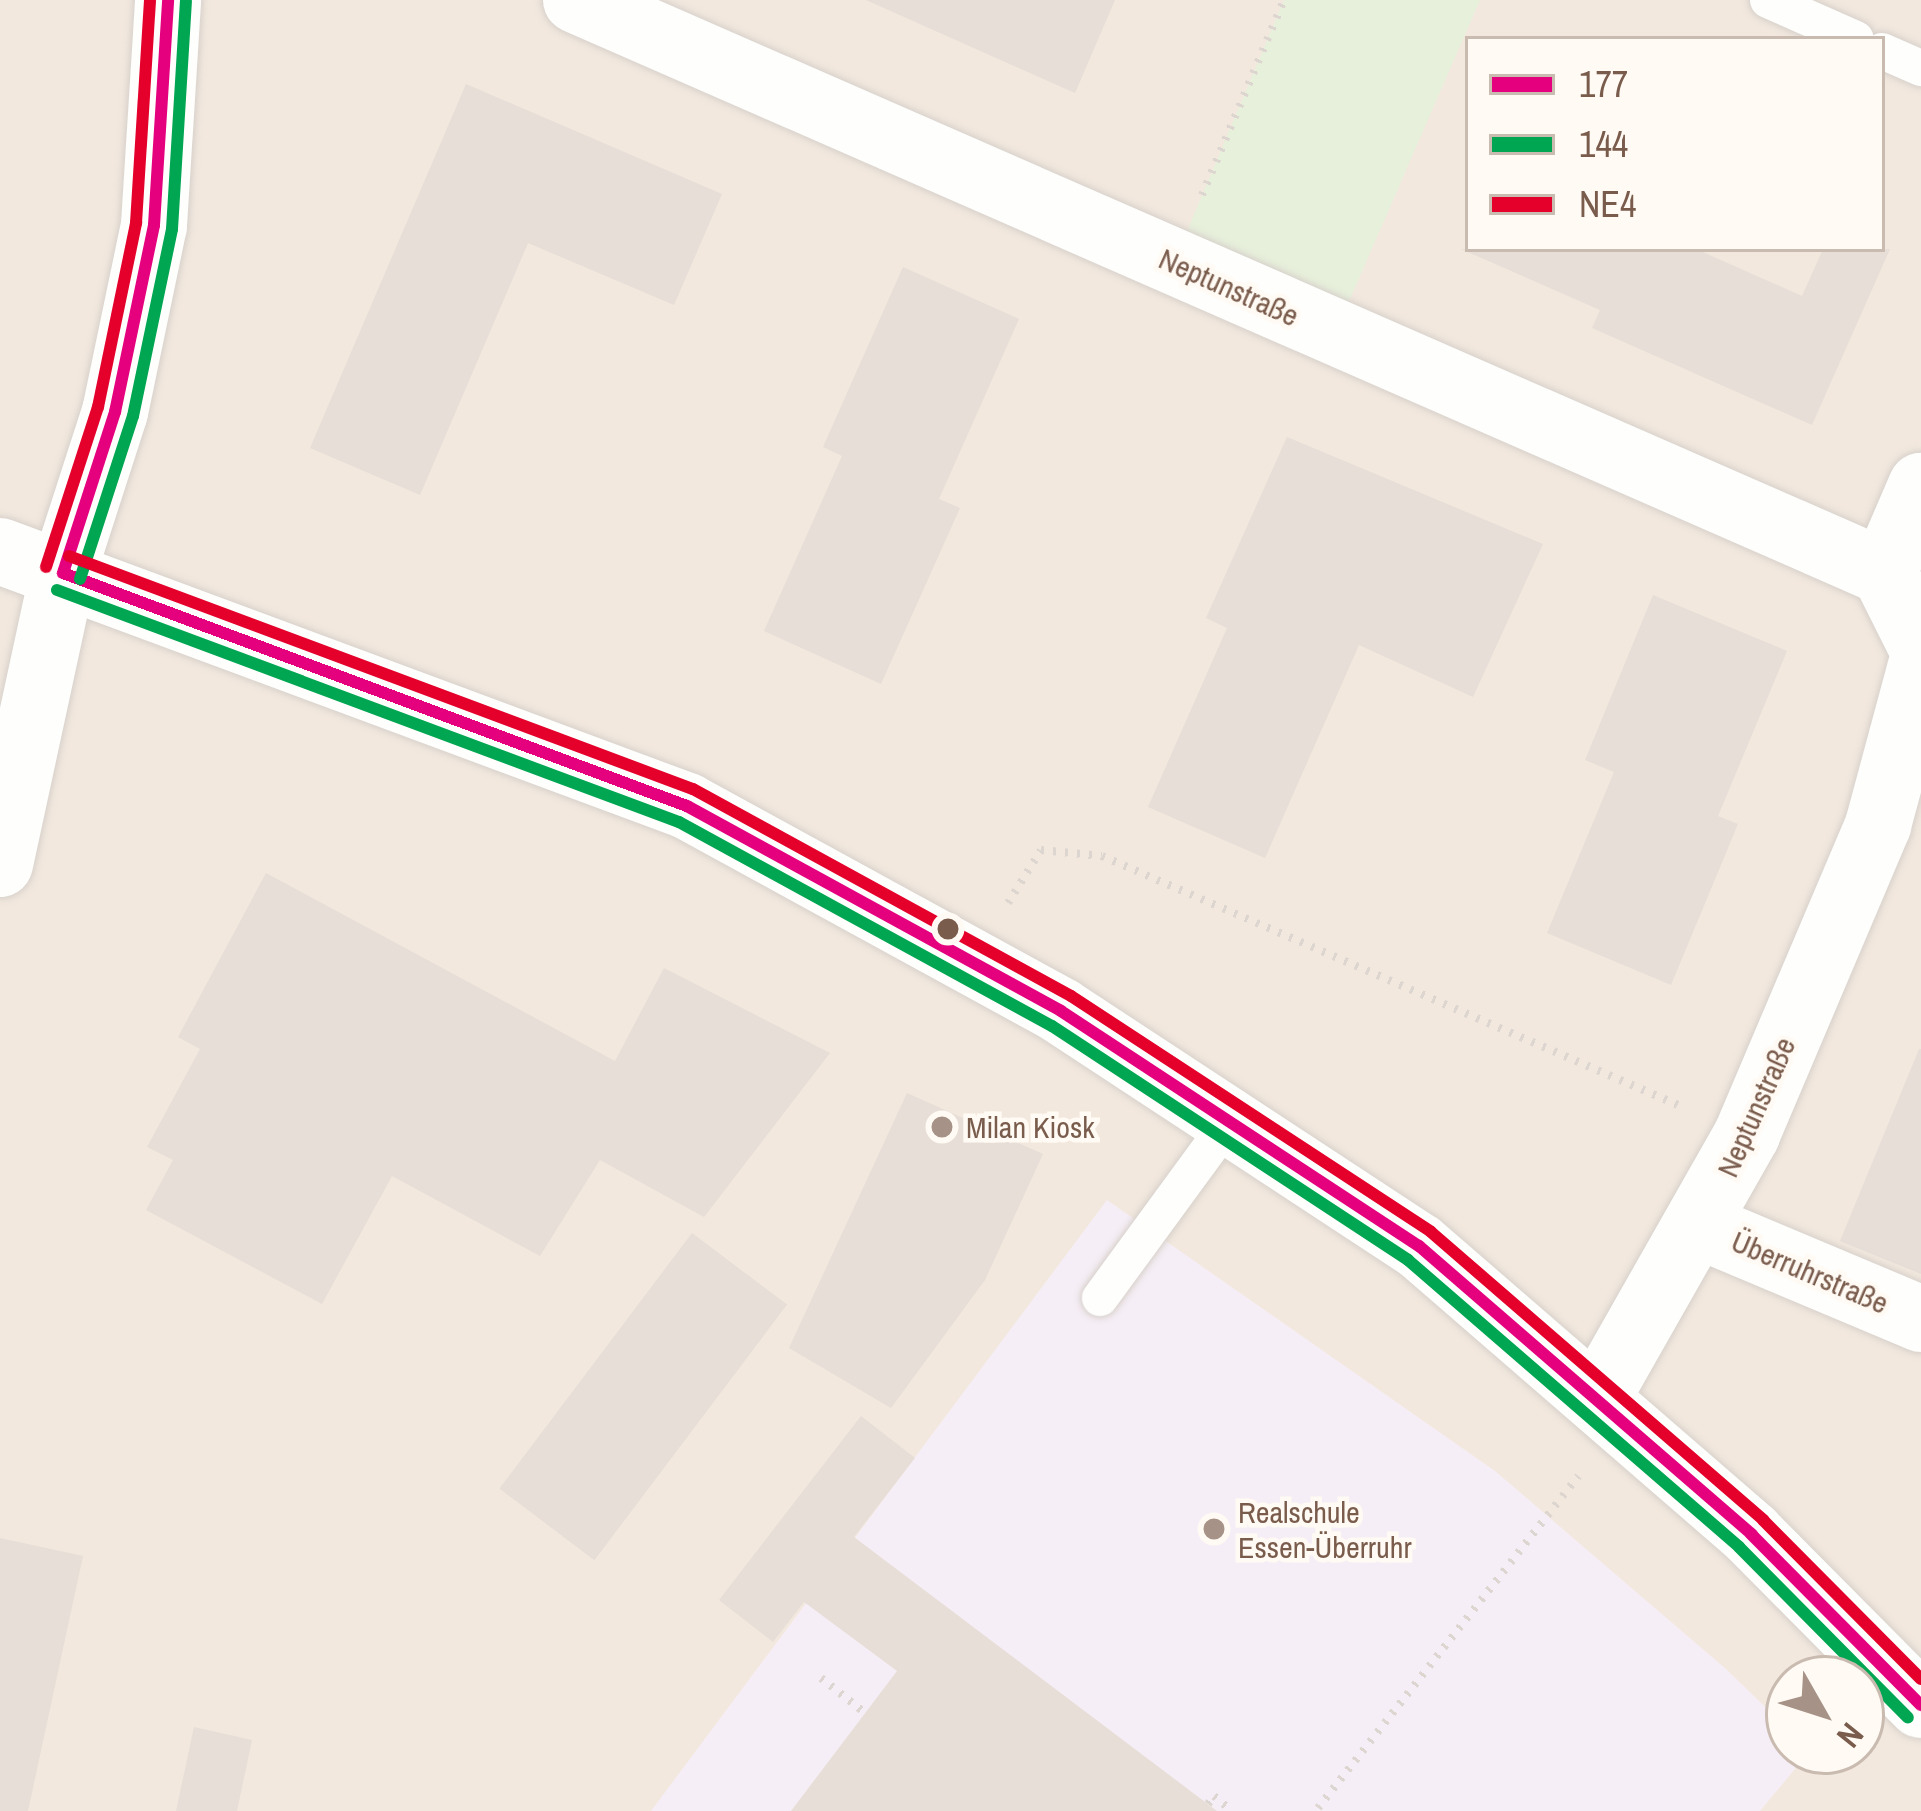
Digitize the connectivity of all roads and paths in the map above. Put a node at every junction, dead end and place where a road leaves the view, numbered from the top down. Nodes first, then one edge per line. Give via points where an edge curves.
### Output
1 (168, 0) edge
2 (576, 0) edge
3 (1284, 0) edge
4 (1768, 0) edge
5 (1849, 36) edge
6 (1885, 52) edge
7 (1921, 68) edge
8 (1174, 263) junction
9 (1921, 485) edge
10 (0, 550) edge
11 (1884, 572) junction
12 (63, 573) junction
13 (1921, 646) edge
14 (1921, 666) edge
15 (0, 864) edge
16 (973, 961) junction
17 (1233, 1117) junction
18 (1747, 1134) junction
19 (1700, 1226) junction
20 (1100, 1298) dead end
21 (1921, 1319) edge
22 (1611, 1407) junction
23 (821, 1678) dead end
24 (1921, 1705) edge
25 (865, 1713) dead end
26 (1208, 1804) dead end
27 (1317, 1810) edge
28 (1232, 1811) edge

1 - 12 street via 154,225 115,412
2 - 8 street, Neptunstraße
3 - 8 path
4 - 5 lane
6 - 7 lane
8 - 11 street, Neptunstraße
9 - 11 street
10 - 12 street
11 - 13 street
12 - 15 street
12 - 16 street via 687,806
14 - 18 street, Neptunstraße via 1879,825
16 - 17 street
16 - 18 path via 1041,850 1102,856
17 - 20 lane
17 - 22 street via 1419,1246
18 - 19 street, Neptunstraße
19 - 21 street, Überruhrstraße
19 - 22 street, Neptunstraße
22 - 24 street
22 - 27 path
23 - 25 path
26 - 28 path via 1214,1796

